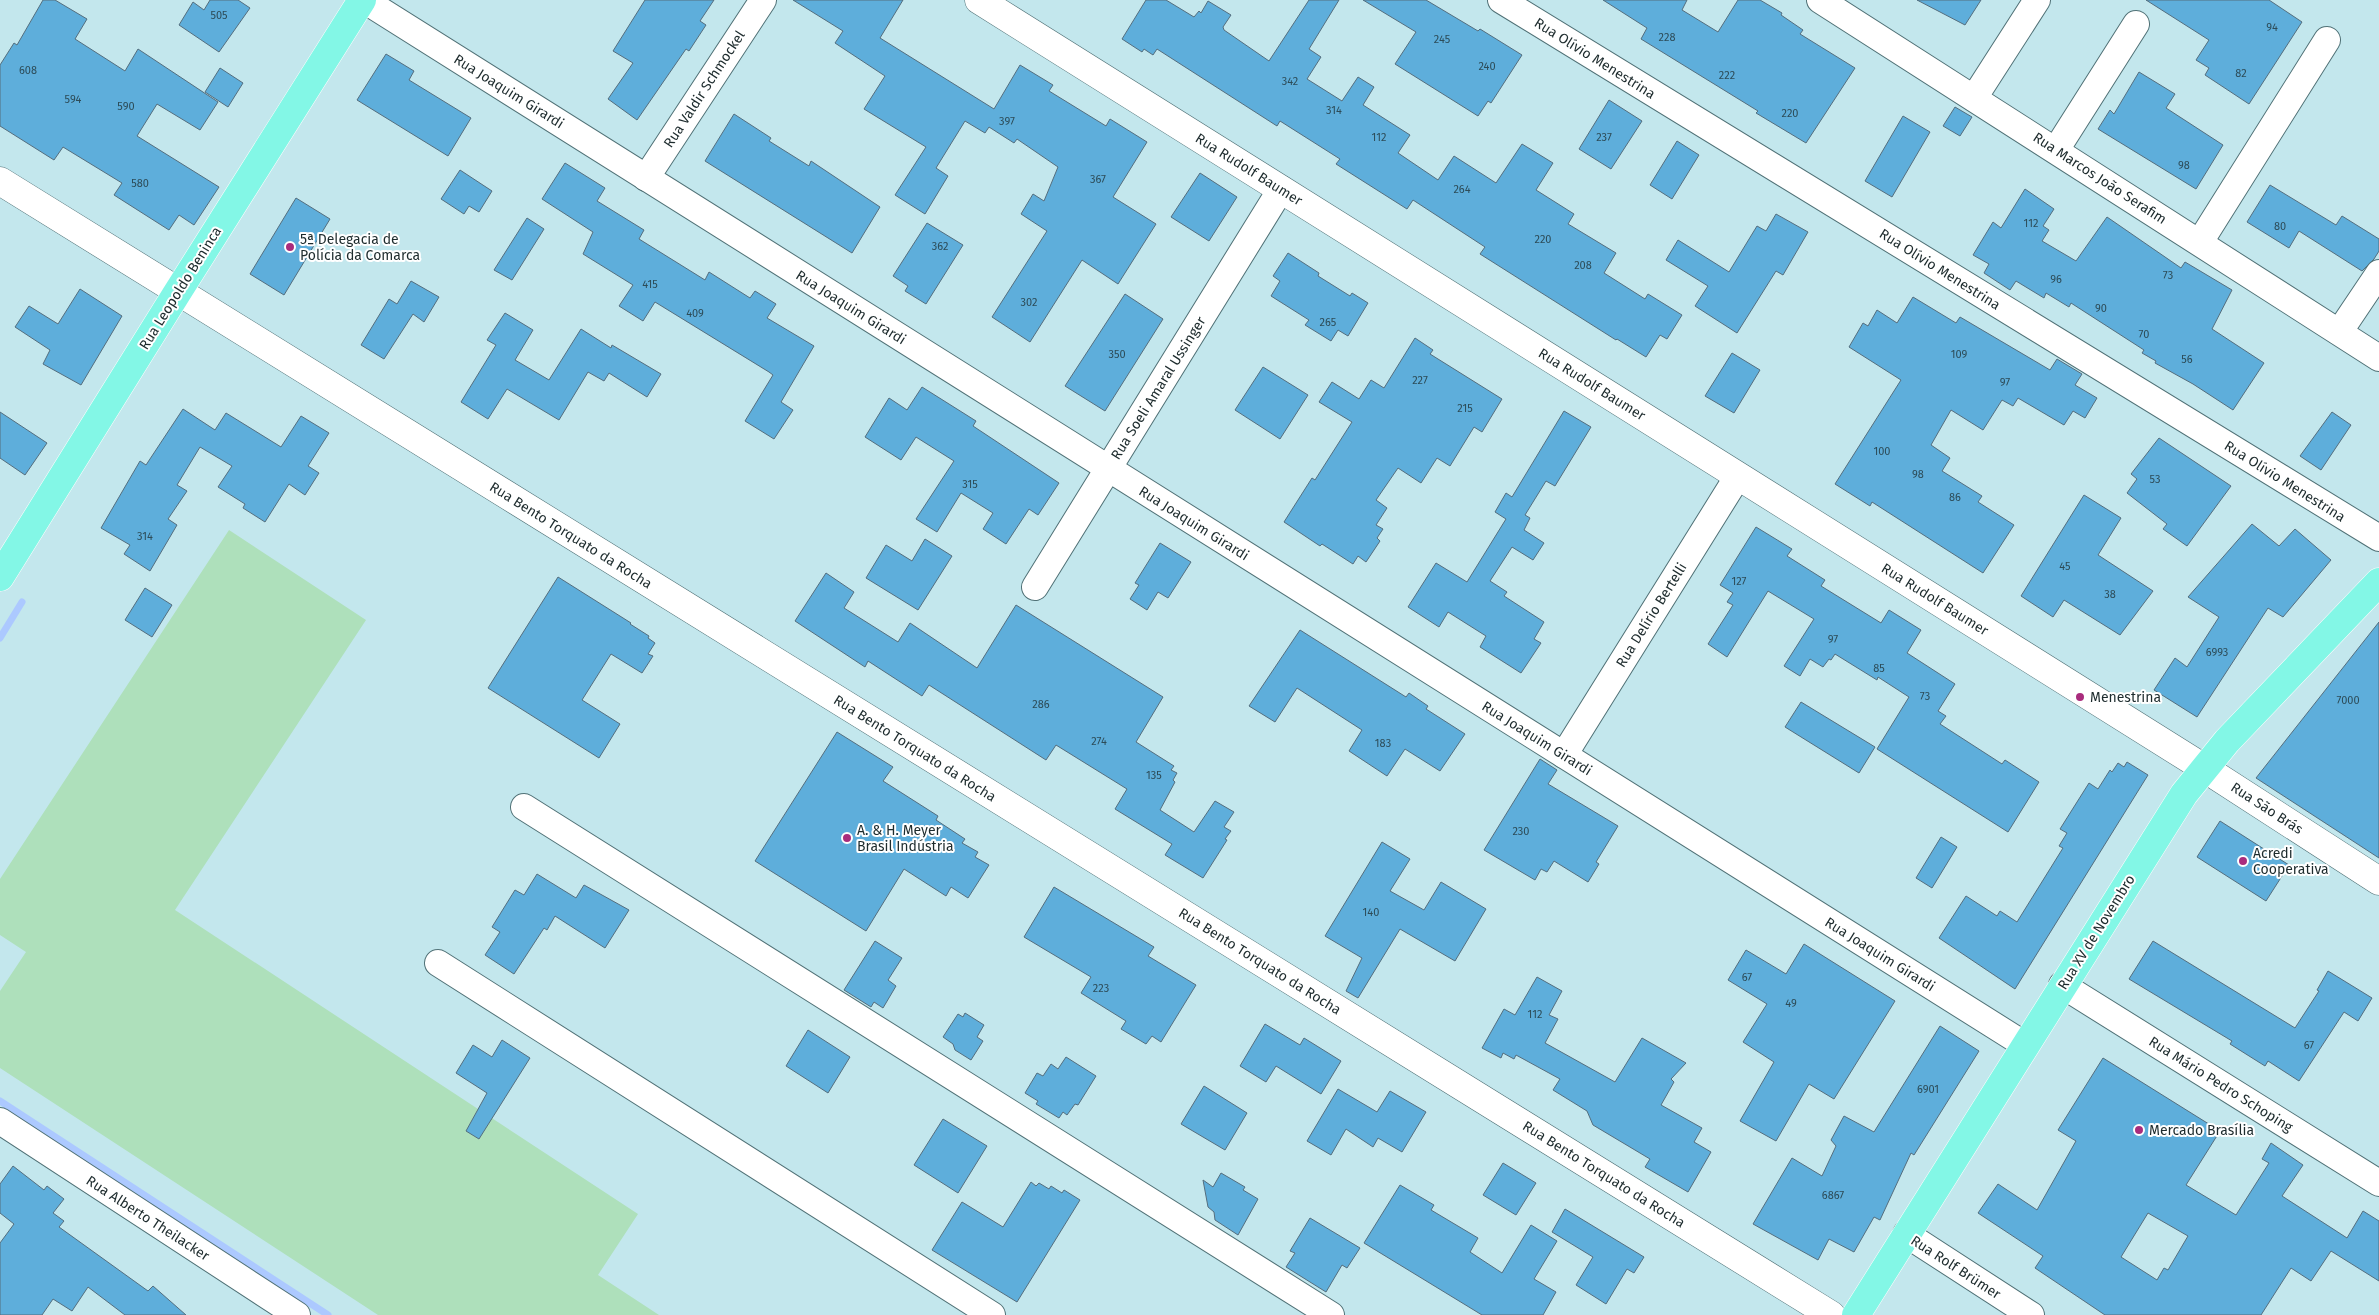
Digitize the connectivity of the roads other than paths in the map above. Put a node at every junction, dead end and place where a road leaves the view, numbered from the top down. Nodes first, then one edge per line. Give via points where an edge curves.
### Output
1 (363, 0) edge
2 (763, 0) edge
3 (979, 0) edge
4 (1501, 0) edge
5 (1820, 0) edge
6 (2037, 0) edge
7 (2136, 24) dead end
8 (2327, 40) dead end
9 (1974, 98) junction
10 (2056, 150) junction
11 (646, 178) junction
12 (0, 181) edge
13 (1281, 189) junction
14 (2200, 242) junction
15 (2379, 273) edge
16 (177, 292) junction
17 (2340, 331) junction
18 (2379, 358) edge
19 (1108, 468) junction
20 (1738, 476) junction
21 (2379, 538) edge
22 (0, 578) edge
23 (2379, 582) edge
24 (1035, 587) dead end
25 (1564, 755) junction
26 (2204, 768) junction
27 (524, 807) dead end
28 (2379, 881) edge
29 (438, 963) dead end
30 (2062, 985) junction
31 (2025, 1045) junction
32 (0, 1121) edge
33 (2379, 1182) edge
34 (1906, 1234) junction
35 (297, 1315) edge
36 (992, 1315) edge
37 (1331, 1315) edge
38 (1830, 1315) edge
39 (1856, 1315) edge
40 (2031, 1315) edge

1 - 11 street, Rua Joaquim Girardi
1 - 16 main road, Rua Leopoldo Beninca
2 - 11 street, Rua Valdir Schmockel
3 - 13 street, Rua Rudolf Baumer
4 - 21 street, Rua Olívio Menestrina
5 - 9 street, Rua Marcos João Serafim
6 - 9 street
7 - 10 street
8 - 14 street
9 - 10 street, Rua Marcos João Serafim
10 - 14 street, Rua Marcos João Serafim
11 - 19 street, Rua Joaquim Girardi
12 - 16 street, Rua Bento Torquato da Rocha
13 - 19 street, Rua Soeli Amaral Ussinger
13 - 20 street, Rua Rudolf Baumer
14 - 17 street, Rua Marcos João Serafim
15 - 17 street
16 - 22 main road, Rua Leopoldo Beninca
16 - 38 street, Rua Bento Torquato da Rocha
17 - 18 street, Rua Marcos João Serafim
19 - 24 street, Rua Soeli Amaral Ussinger
19 - 25 street, Rua Joaquim Girardi
20 - 25 street, Rua Delírio Bertelli
20 - 26 street, Rua Rudolf Baumer
23 - 26 main road, Rua XV de Novembro
25 - 31 street, Rua Joaquim Girardi
26 - 28 street, Rua São Brás
26 - 30 main road, Rua XV de Novembro via 2164,824
27 - 37 street
29 - 36 street
30 - 31 main road, Rua XV de Novembro
30 - 33 street, Rua Mário Pedro Schoping
31 - 34 main road, Rua XV de Novembro
32 - 35 street, Rua Alberto Theilacker
34 - 39 main road, Rua XV de Novembro
34 - 40 street, Rua Rolf Brümer

